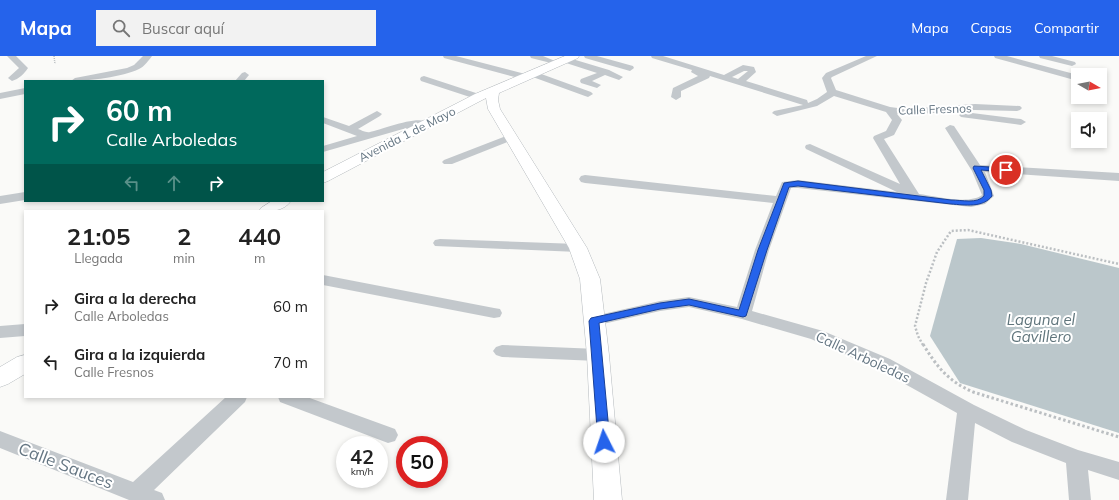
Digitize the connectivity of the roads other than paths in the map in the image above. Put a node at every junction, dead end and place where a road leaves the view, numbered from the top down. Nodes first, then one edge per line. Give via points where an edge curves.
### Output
1 (11, 56) edge
2 (148, 56) edge
3 (447, 56) edge
4 (534, 56) edge
5 (588, 56) edge
6 (644, 56) edge
7 (655, 56) edge
8 (872, 56) edge
9 (1043, 56) edge
10 (568, 57) edge
11 (1005, 57) edge
12 (551, 60) junction
13 (1072, 64) dead end
14 (630, 68) dead end
15 (606, 72) junction
16 (526, 75) junction
17 (1071, 76) edge
18 (619, 77) dead end
19 (726, 77) junction
20 (12, 78) dead end
21 (424, 79) dead end
22 (80, 80) edge
23 (740, 82) junction
24 (597, 85) dead end
25 (24, 91) edge
26 (832, 92) junction
27 (588, 94) dead end
28 (0, 96) edge
29 (676, 97) dead end
30 (486, 100) junction
31 (804, 102) dead end
32 (1018, 108) dead end
33 (453, 110) junction
34 (889, 110) junction
35 (931, 111) junction
36 (777, 112) dead end
37 (377, 114) dead end
38 (324, 120) edge
39 (1022, 122) dead end
40 (425, 124) junction
41 (950, 128) dead end
42 (350, 129) junction
43 (368, 136) junction
44 (511, 137) junction
45 (810, 147) dead end
46 (324, 149) edge
47 (448, 162) dead end
48 (976, 168) junction
49 (324, 177) edge
50 (1119, 177) edge
51 (586, 179) dead end
52 (24, 196) edge
53 (915, 198) junction
54 (0, 200) edge
55 (780, 200) junction
56 (281, 202) edge
57 (269, 210) edge
58 (440, 243) dead end
59 (578, 248) junction
60 (324, 280) edge
61 (494, 313) dead end
62 (743, 314) junction
63 (594, 321) junction
64 (24, 330) edge
65 (0, 332) edge
66 (502, 351) dead end
67 (598, 355) junction
68 (24, 364) edge
69 (0, 378) edge
70 (237, 398) edge
71 (290, 398) edge
72 (967, 410) junction
73 (388, 435) dead end
74 (0, 439) edge
75 (1076, 458) junction
76 (1119, 471) edge
77 (145, 496) edge
78 (608, 500) edge
79 (957, 500) edge
80 (1080, 500) edge

1 - 20 street via 24,68
2 - 22 street via 137,67 129,70
3 - 16 street
4 - 12 street
5 - 14 street
6 - 29 street via 706,76 676,90
7 - 19 street
8 - 26 street via 829,75 826,78
9 - 13 street
10 - 12 main road, Avenida 1 de Mayo
10 - 15 street
10 - 16 main road, Avenida 1 de Mayo
11 - 17 street
12 - 16 main road, Avenida 1 de Mayo
15 - 18 street
15 - 24 street via 584,81
16 - 27 street
16 - 30 main road, Avenida 1 de Mayo
19 - 23 street
19 - 23 street via 743,68 751,69 752,72
21 - 30 street
23 - 31 street
25 - 28 street
26 - 34 street, Calle Fresnos
26 - 36 street via 827,98 810,106
30 - 33 main road, Avenida 1 de Mayo
30 - 33 main road via 480,108
30 - 44 main road
32 - 35 street, Calle Fresnos via 975,107
33 - 40 main road, Avenida 1 de Mayo
34 - 35 street, Calle Fresnos
34 - 53 street via 897,120 890,133 878,138
35 - 39 street
37 - 42 street
38 - 42 street
40 - 43 street via 402,126
40 - 49 main road, Avenida 1 de Mayo
41 - 48 street, Calle Fresnos
42 - 43 street
43 - 46 street
44 - 47 street
44 - 59 main road
45 - 53 street via 899,188
48 - 50 street
48 - 53 street, Calle Fresnos via 987,190 988,196 984,200 966,203
51 - 55 street
52 - 54 street
53 - 55 street, Calle Fresnos via 791,184 786,185
55 - 62 street, Calle Fresnos
56 - 57 main road
58 - 59 street
59 - 63 main road via 590,279
60 - 61 street
62 - 63 street, Calle Arboledas via 689,302
62 - 72 street, Calle Arboledas via 817,335 884,364
63 - 67 main road
64 - 65 street
66 - 67 street
67 - 78 main road
68 - 69 main road
70 - 77 street
71 - 73 street
72 - 75 street, Calle Arboledas via 1019,436
72 - 79 street
74 - 77 street, Calle Sauces
75 - 76 street, Calle Arboledas
75 - 80 street

